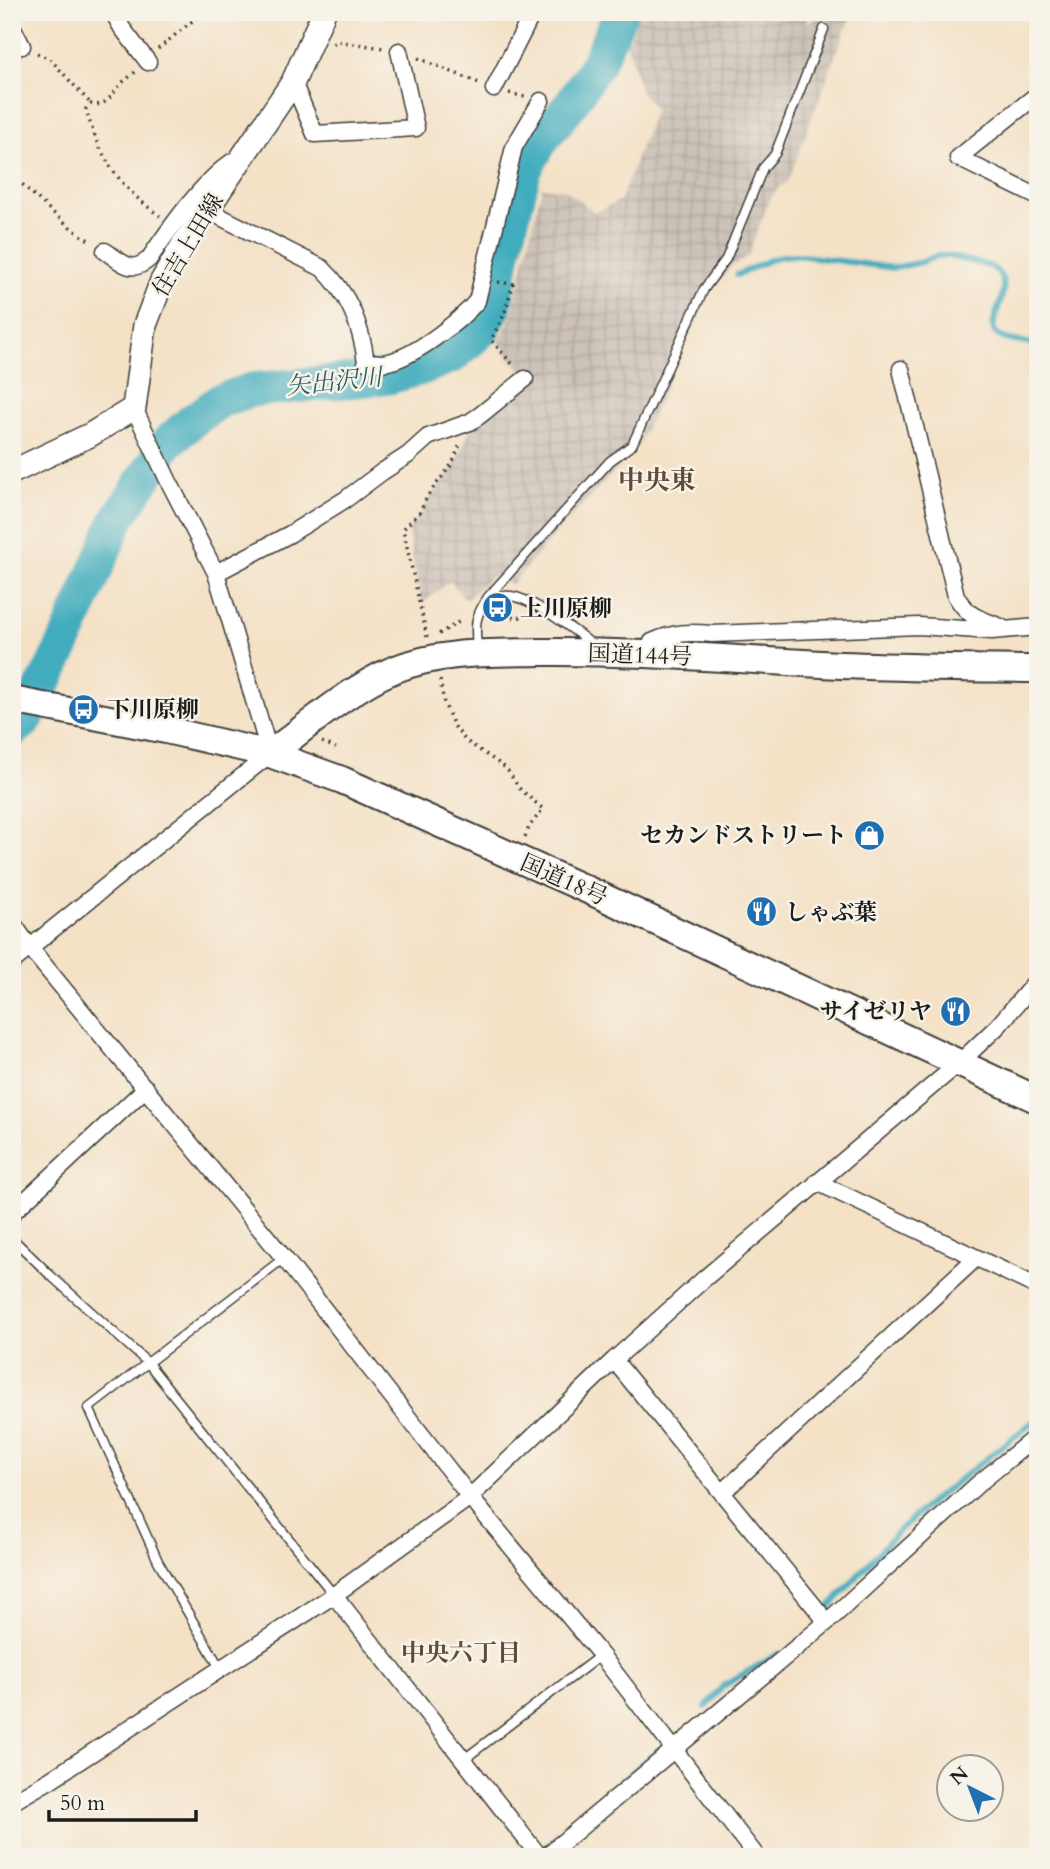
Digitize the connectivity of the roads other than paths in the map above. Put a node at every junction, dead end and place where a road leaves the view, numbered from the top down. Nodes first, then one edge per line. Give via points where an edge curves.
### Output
1 (113, 12) edge
2 (324, 12) edge
3 (515, 12) edge
4 (12, 26) edge
5 (824, 29) dead end
6 (22, 46) road end
7 (400, 51) dead end
8 (147, 60) road end
9 (293, 82) junction
10 (494, 89) road end
11 (1038, 94) edge
12 (541, 101) road end
13 (239, 164) junction
14 (1038, 197) edge
15 (192, 220) junction
16 (105, 251) road end
17 (901, 369) dead end
18 (525, 379) road end
19 (134, 408) junction
20 (12, 471) edge
21 (216, 573) junction
22 (488, 597) junction
23 (1038, 627) edge
24 (1006, 630) junction
25 (478, 652) junction
26 (603, 652) junction
27 (649, 654) junction
28 (1038, 669) edge
29 (12, 700) edge
30 (270, 754) junction
31 (12, 922) edge
32 (30, 948) junction
33 (12, 962) edge
34 (1038, 979) edge
35 (958, 1064) junction
36 (146, 1088) junction
37 (1038, 1100) edge
38 (817, 1182) junction
39 (12, 1213) edge
40 (12, 1238) edge
41 (284, 1258) junction
42 (976, 1258) junction
43 (1038, 1287) edge
44 (614, 1360) junction
45 (147, 1362) junction
46 (1038, 1435) edge
47 (722, 1493) junction
48 (470, 1497) junction
49 (334, 1595) junction
50 (827, 1622) junction
51 (601, 1655) junction
52 (220, 1668) junction
53 (674, 1748) junction
54 (463, 1760) junction
55 (12, 1802) edge
56 (543, 1857) edge
57 (757, 1857) edge

1 - 8 street
2 - 9 main road, 住吉上田線
3 - 10 street via 529,20
4 - 6 street
5 - 22 lane via 775,154 763,169 726,259 704,289 632,445 610,461
7 - 9 street via 416,128 314,134
9 - 13 main road, 住吉上田線
11 - 14 street via 958,158
12 - 15 street via 514,147 477,301 467,313 400,358 366,362 363,337 346,297 322,268
13 - 15 main road, 住吉上田線
13 - 15 street via 233,161 222,169
15 - 16 street via 136,268
15 - 19 main road, 住吉上田線 via 152,302
17 - 24 street via 956,596 964,610
18 - 21 street via 488,411 428,437 346,499
19 - 20 main road via 90,435
19 - 21 street
21 - 30 street
22 - 25 lane via 476,619
22 - 26 lane via 521,598
23 - 24 street
24 - 27 street via 919,626 688,632 652,642
25 - 26 highway, 国道144号
25 - 30 highway, 国道144号 via 432,649 362,686
26 - 27 highway, 国道144号
27 - 28 highway, 国道144号
29 - 30 highway, 国道18号
30 - 32 street
30 - 35 highway, 国道18号 via 342,780 599,895
31 - 32 street
32 - 33 street
32 - 36 street
34 - 35 street
35 - 37 highway, 国道18号
35 - 38 street
36 - 39 street
36 - 41 street
38 - 42 street
38 - 44 street
40 - 45 lane
41 - 45 lane
41 - 48 street
42 - 43 street
42 - 47 street
44 - 47 street
44 - 48 street
45 - 49 lane
45 - 52 lane via 89,1408 158,1561
46 - 50 street
47 - 50 street
48 - 49 street
48 - 51 street
49 - 52 street
49 - 54 street
50 - 53 street
51 - 53 street
51 - 54 lane
52 - 55 street
53 - 56 street
53 - 57 street
54 - 56 street

